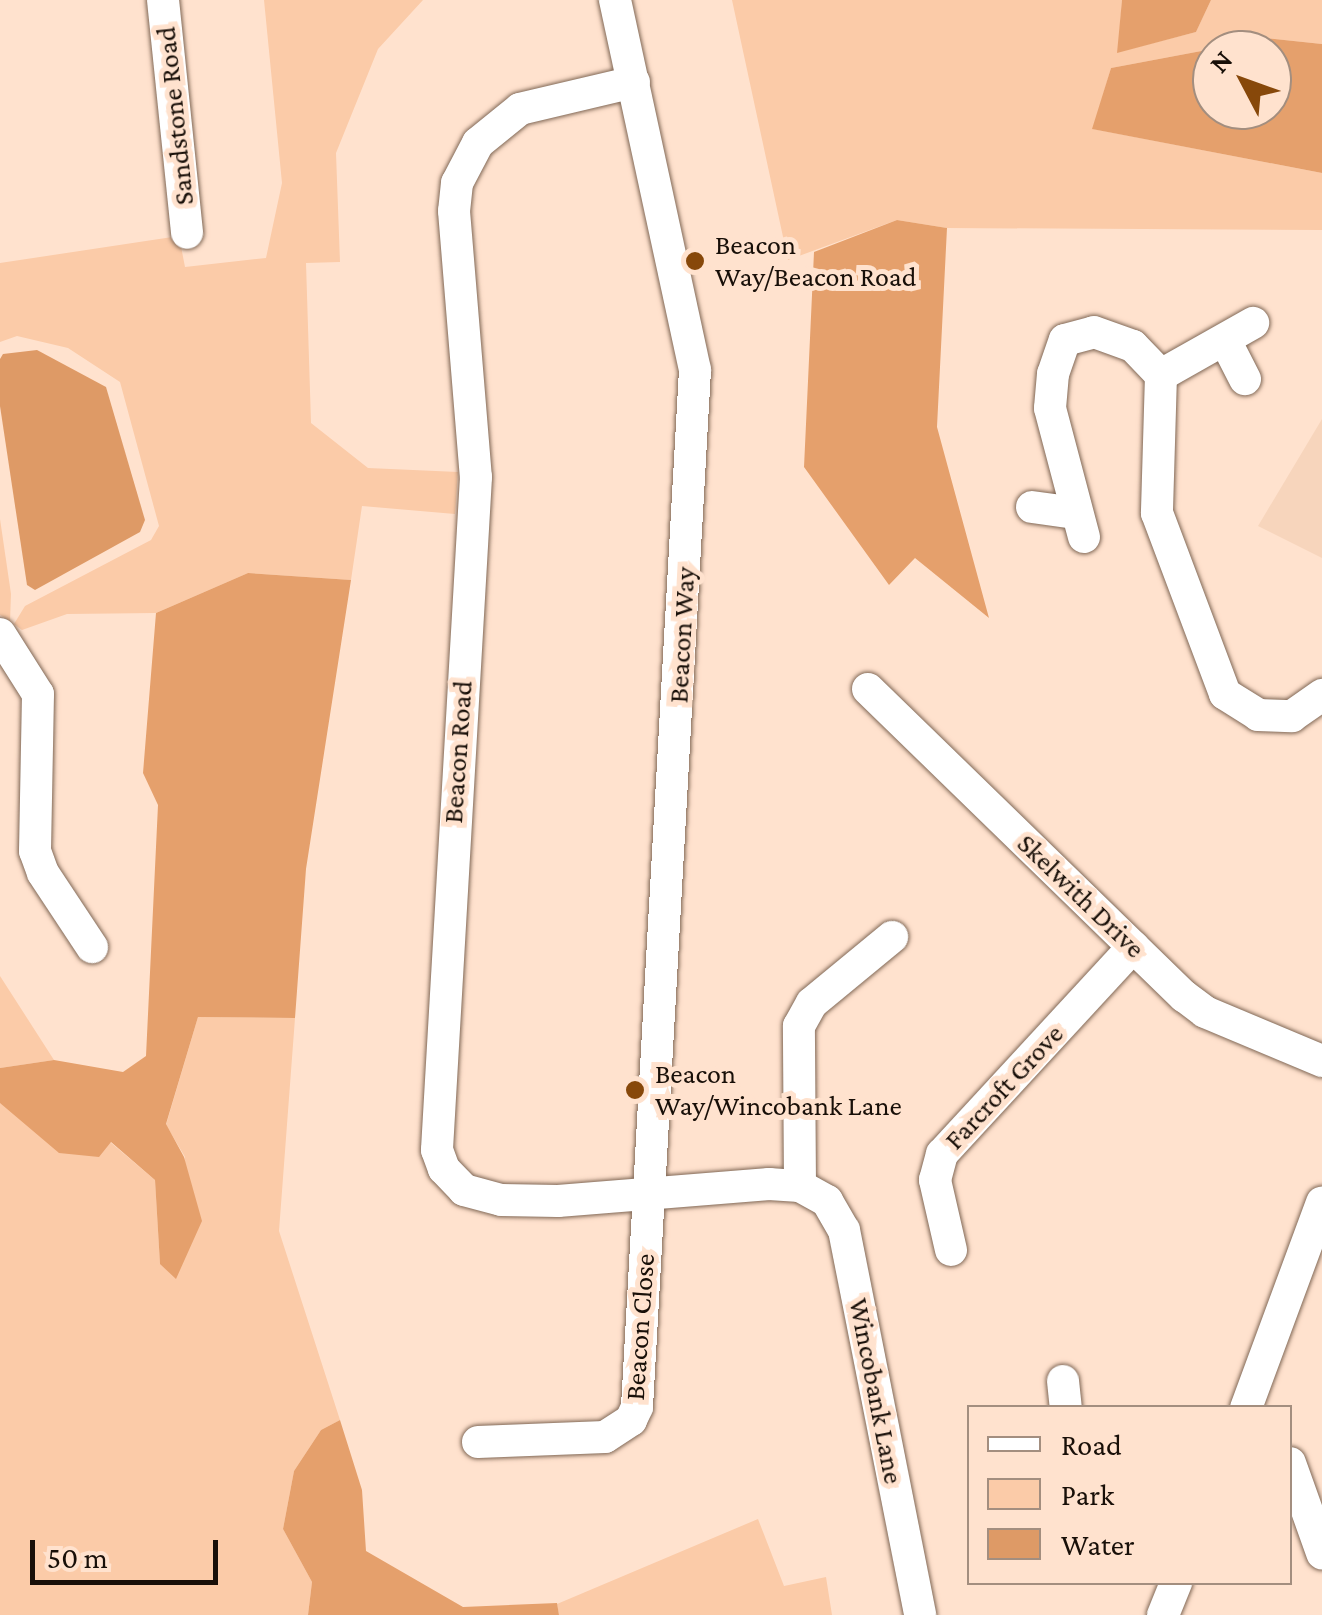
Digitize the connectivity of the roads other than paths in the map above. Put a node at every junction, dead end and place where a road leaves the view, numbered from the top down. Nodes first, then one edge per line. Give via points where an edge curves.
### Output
1 (163, 0) edge
2 (615, 0) edge
3 (634, 82) junction
4 (187, 233) dead end
5 (1160, 375) junction
6 (1245, 379) dead end
7 (1032, 507) dead end
8 (0, 634) edge
9 (868, 689) dead end
10 (1322, 694) edge
11 (892, 936) dead end
12 (92, 947) dead end
13 (1133, 947) junction
14 (1322, 1061) edge
15 (800, 1186) junction
16 (649, 1194) junction
17 (1322, 1203) edge
18 (950, 1250) dead end
19 (1253, 1403) edge
20 (478, 1442) dead end
21 (1292, 1469) edge
22 (1322, 1553) edge
23 (1175, 1585) edge
24 (920, 1615) edge
25 (1163, 1615) edge

1 - 4 street, Sandstone Road
2 - 3 street, Beacon Way
3 - 16 street, Beacon Way via 696,370
3 - 16 street, Beacon Road via 520,110 478,143 457,183 476,478 436,1129 444,1169 475,1196 558,1201
5 - 6 street via 1239,332
5 - 7 street via 1133,346 1094,332 1065,340 1050,408 1080,525
5 - 10 street via 1157,513 1225,694 1258,715 1292,716
8 - 12 street via 38,694 34,850
9 - 13 street, Skelwith Drive
11 - 15 street via 803,1014
13 - 14 street, Skelwith Drive via 1205,1012
13 - 18 street, Farcroft Grove via 942,1154 935,1180
15 - 16 street, Beacon Road
15 - 24 street, Wincobank Lane via 827,1201 844,1230
16 - 20 street, Beacon Close via 631,1420 605,1437
17 - 19 street
21 - 22 street
23 - 25 street

